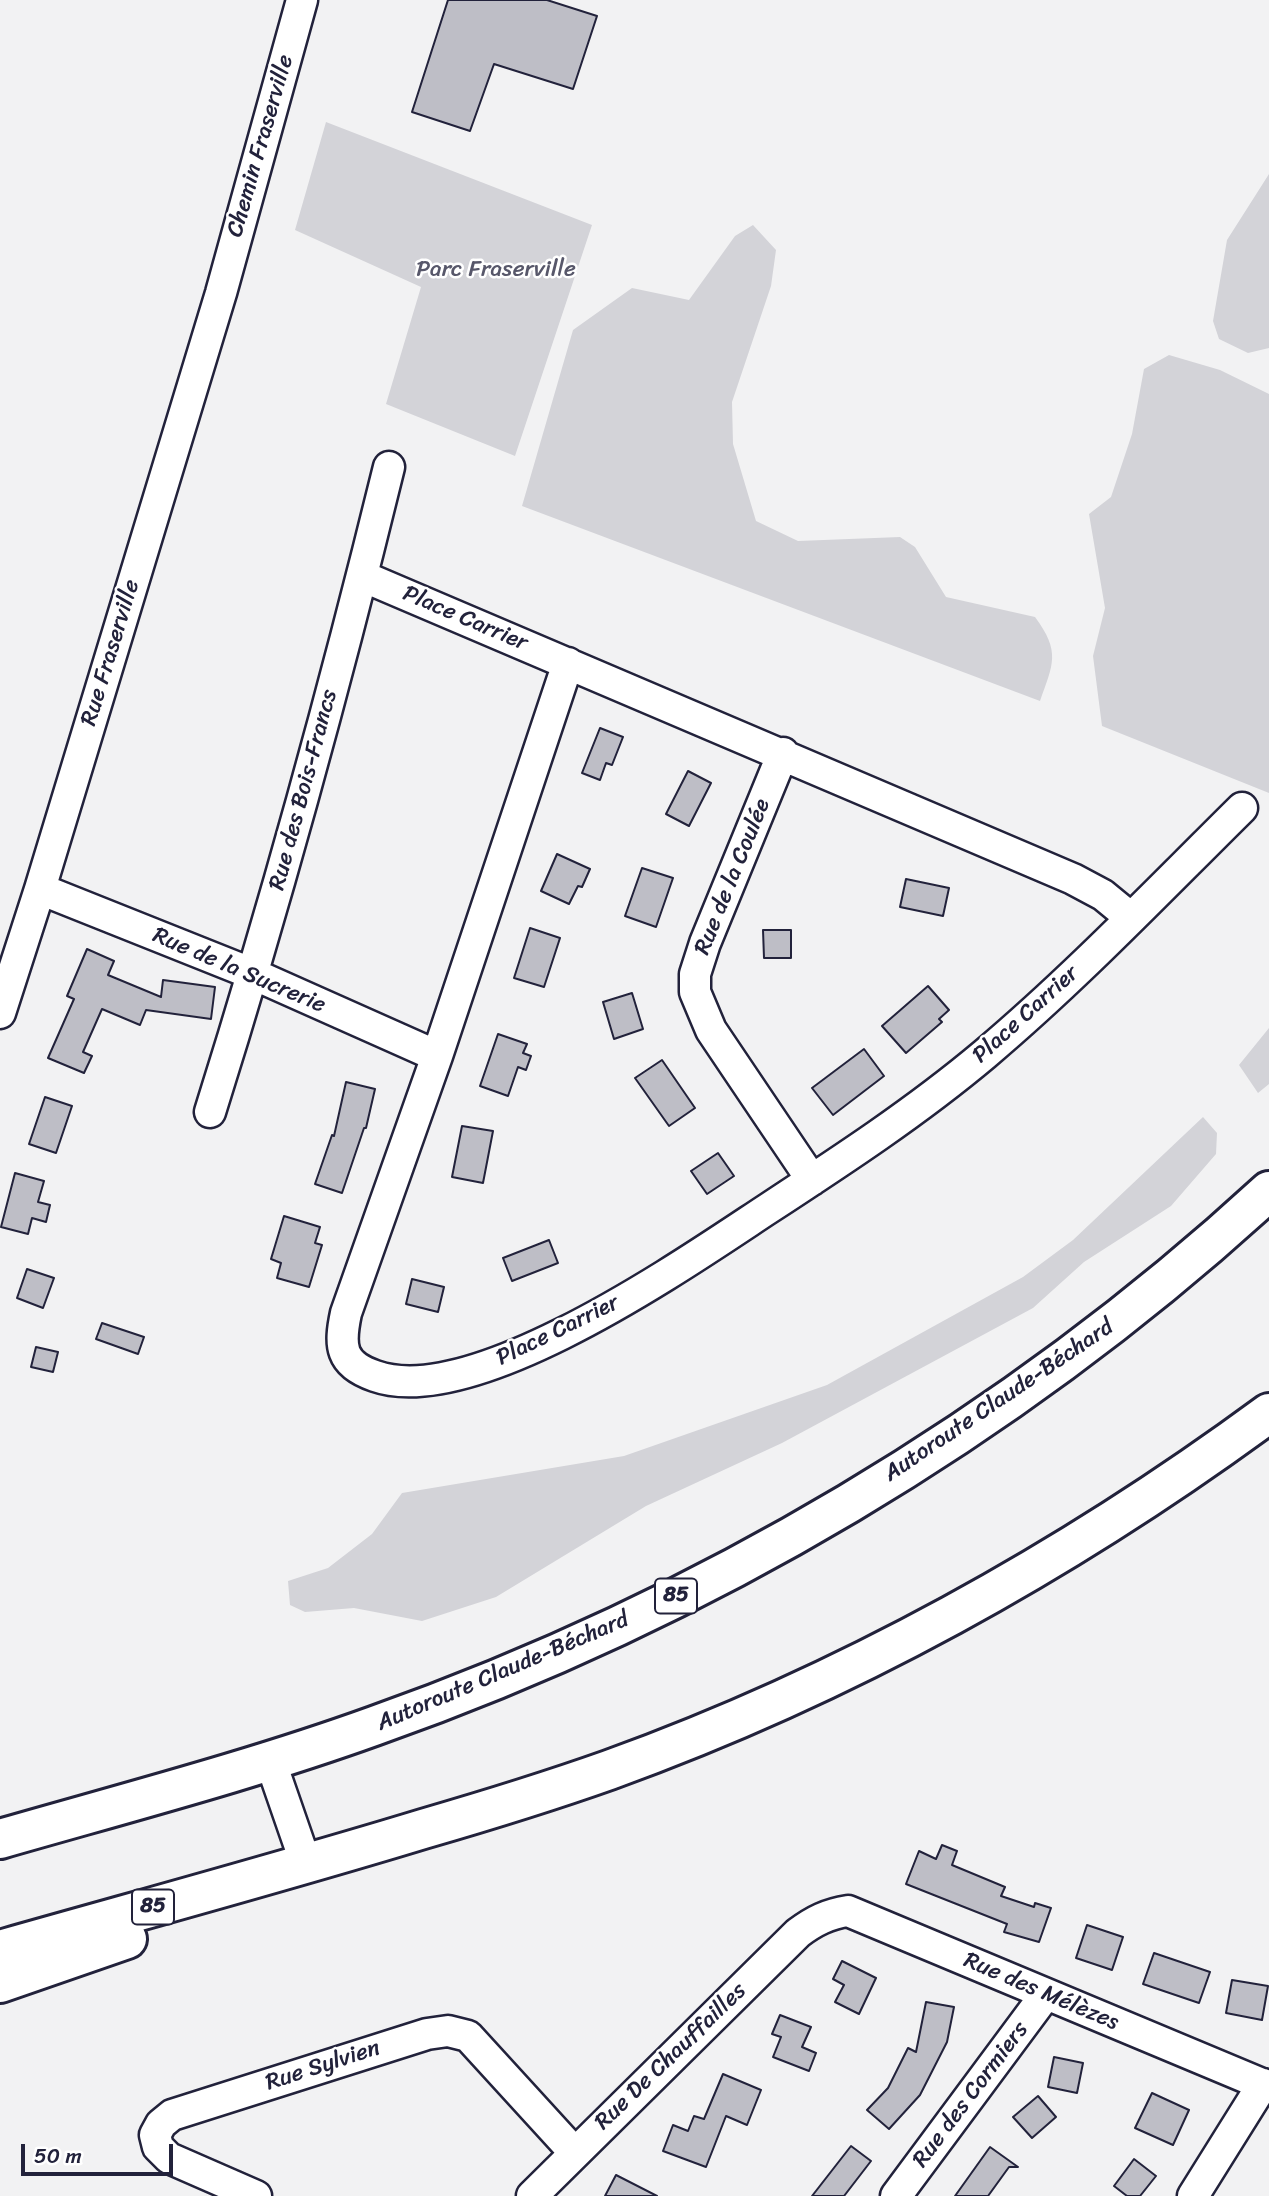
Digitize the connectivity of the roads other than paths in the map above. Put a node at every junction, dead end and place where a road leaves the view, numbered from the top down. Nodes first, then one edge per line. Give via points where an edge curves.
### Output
1 (302, 0) edge
2 (220, 293) joint
3 (389, 467) dead end
4 (362, 576) junction
5 (568, 663) junction
6 (783, 753) junction
7 (1242, 808) dead end
8 (40, 890) junction
9 (1130, 918) junction
10 (253, 974) junction
11 (0, 1013) edge
12 (437, 1056) junction
13 (210, 1112) dead end
14 (812, 1180) junction
15 (1269, 1191) edge
16 (1269, 1413) edge
17 (270, 1760) junction
18 (627, 1763) junction
19 (0, 1839) edge
20 (306, 1864) junction
21 (813, 1922) joint
22 (0, 1950) edge
23 (0, 1983) edge
24 (1046, 1994) junction
25 (1266, 2085) edge
26 (574, 2152) junction
27 (256, 2196) edge
28 (532, 2196) edge
29 (895, 2196) edge
30 (1193, 2196) edge

1 - 2 street, Chemin Fraserville
2 - 8 street, Rue Fraserville
3 - 4 street, Rue des Bois-Francs
4 - 5 street, Place Carrier
4 - 10 street, Rue des Bois-Francs
5 - 6 street, Place Carrier
5 - 12 street, Place Carrier
6 - 9 street, Place Carrier via 1088,886
6 - 14 street, Rue de la Coulée via 705,943 695,974 695,992 711,1030
7 - 9 street, Place Carrier
8 - 10 street, Rue de la Sucrerie
8 - 11 street, Rue Fraserville
9 - 14 street, Place Carrier via 985,1054
10 - 12 street, Rue de la Sucrerie
10 - 13 street, Rue des Bois-Francs
12 - 14 street, Place Carrier via 343,1329 341,1341 347,1360 382,1379 457,1375 549,1340 699,1254
15 - 17 highway, Autoroute Claude-Béchard / 85 via 1202,1252 1070,1358 810,1526 553,1655 374,1726
16 - 18 highway, 85 via 1084,1539 969,1604 811,1685
17 - 19 highway, Autoroute Claude-Béchard / 85
17 - 20 street
18 - 20 highway, 85
18 - 23 highway via 438,1841 157,1928
20 - 22 highway, 85
21 - 24 street, Rue des Mélèzes via 848,1911
21 - 26 street, Rue De Chauffailles
24 - 25 street, Rue des Mélèzes
24 - 29 street, Rue des Cormiers
25 - 30 street
26 - 27 street, Rue Sylvien via 468,2036 448,2031 426,2034 172,2115 161,2124 155,2135 158,2147 169,2158
26 - 28 street, Rue De Chauffailles

